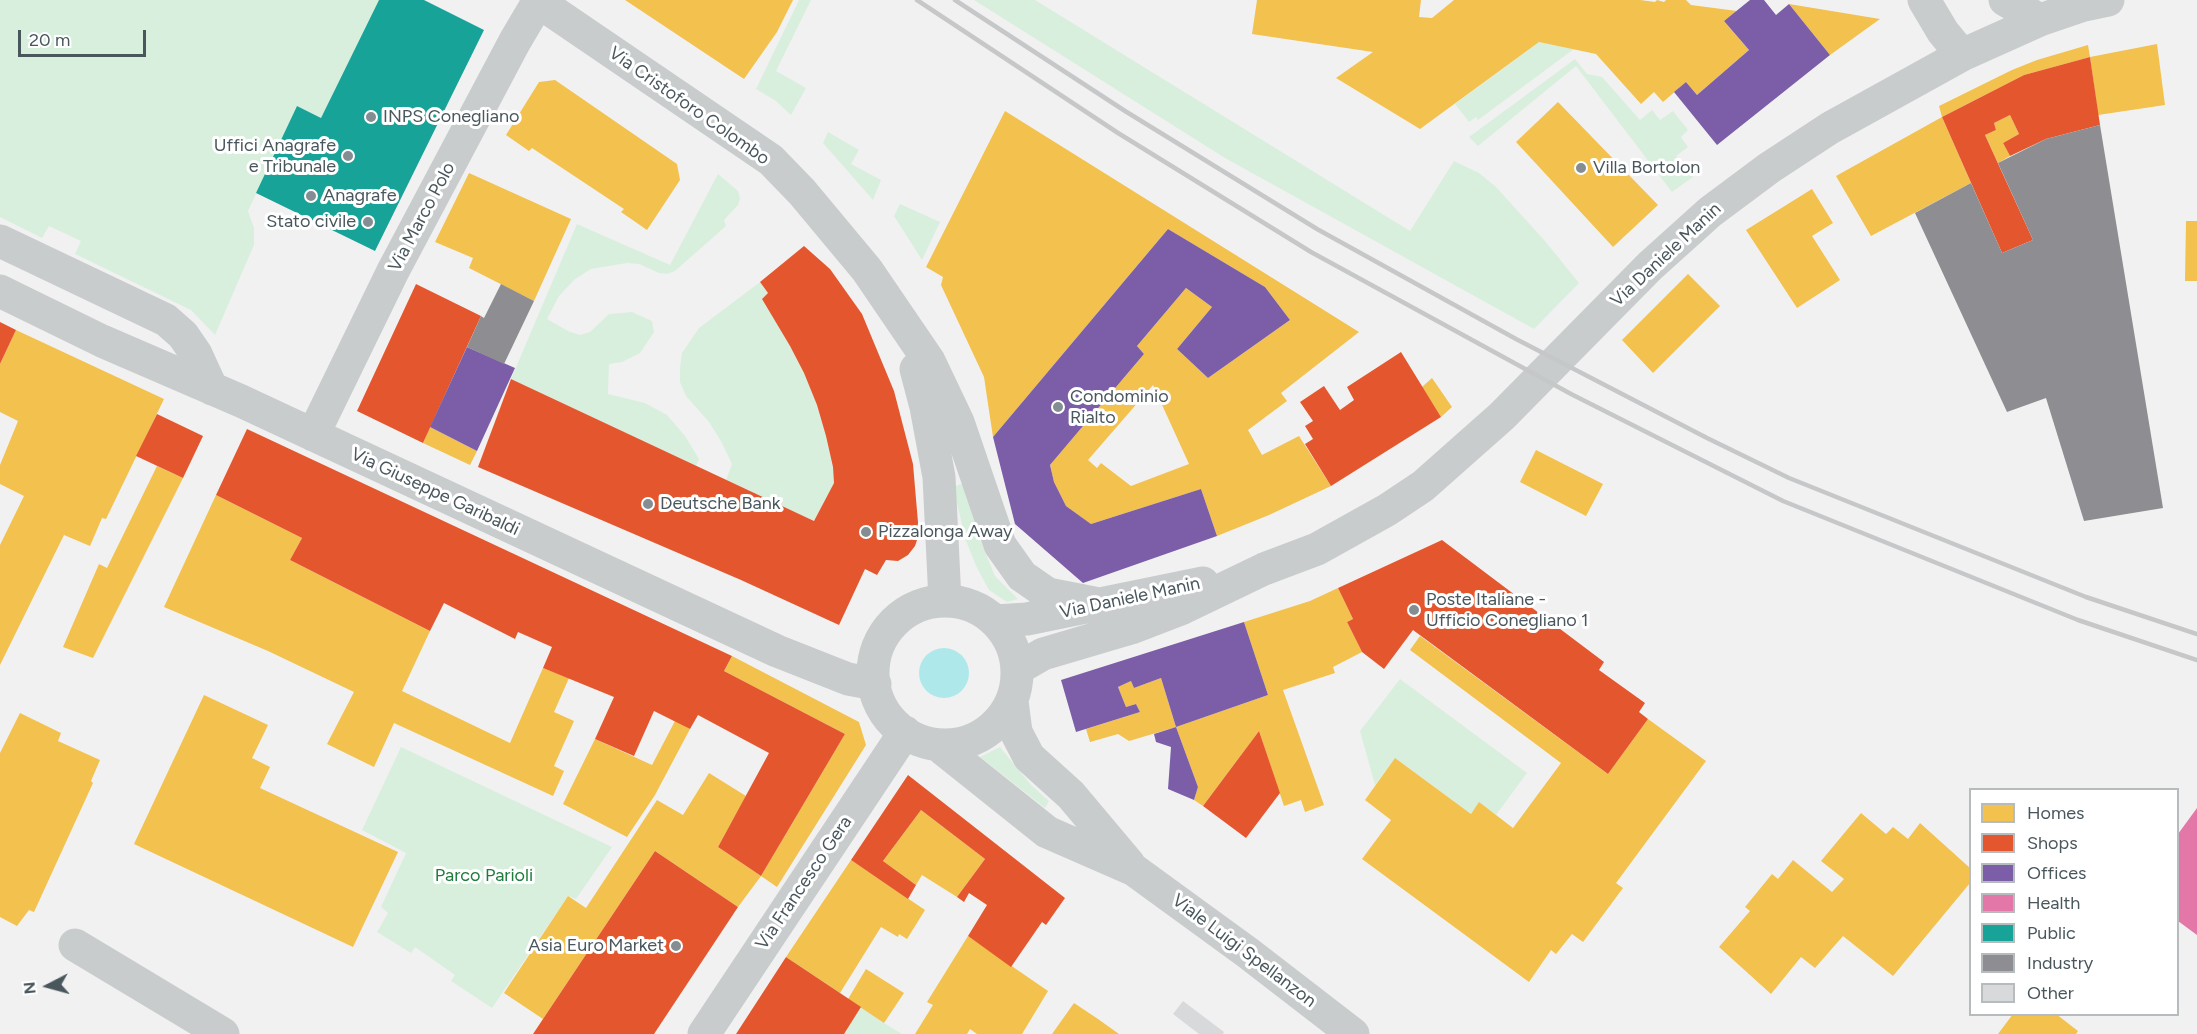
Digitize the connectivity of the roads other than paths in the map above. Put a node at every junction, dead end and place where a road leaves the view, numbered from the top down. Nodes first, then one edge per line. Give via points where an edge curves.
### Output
1 (1924, 0) edge
2 (2005, 0) edge
3 (2109, 0) edge
4 (537, 1) edge
5 (2040, 20) junction
6 (1962, 55) junction
7 (0, 241) edge
8 (0, 291) edge
9 (894, 312) junction
10 (212, 389) junction
11 (313, 435) junction
12 (1264, 569) junction
13 (945, 601) junction
14 (1099, 604) junction
15 (995, 621) junction
16 (1017, 669) junction
17 (874, 684) junction
18 (1012, 701) junction
19 (904, 732) junction
20 (938, 745) junction
21 (1134, 870) junction
22 (75, 945) dead end
23 (223, 1034) edge
24 (704, 1034) edge
25 (1353, 1034) edge

1 - 6 street
2 - 5 street
3 - 5 street, Via Daniele Manin
4 - 9 street, Via Cristoforo Colombo via 771,160 834,228
4 - 11 street, Via Marco Polo via 393,271
5 - 6 street, Via Daniele Manin
6 - 12 street, Via Daniele Manin via 1830,128 1710,212 1650,266 1502,416 1423,486 1317,549
7 - 10 street via 166,321 183,335 196,354
8 - 10 street, Via Giuseppe Garibaldi
9 - 13 street, Via Cristoforo Colombo via 918,375 939,477
9 - 14 street, Via Cristoforo Colombo via 929,361 958,422 1000,545 1016,568 1048,594
10 - 11 street, Via Giuseppe Garibaldi
11 - 17 street, Via Giuseppe Garibaldi via 777,651 848,679
12 - 14 street, Via Daniele Manin
12 - 16 street, Via Daniele Manin via 1183,608 1043,654
13 - 15 street via 972,607
13 - 17 street via 919,606 896,621 875,657
14 - 15 street, Via Daniele Manin via 1027,619
15 - 16 street via 1014,651
16 - 18 street
17 - 19 street via 885,711
18 - 20 street via 990,730 957,744
18 - 21 street, Viale Luigi Spellanzon via 1016,732 1029,757 1071,795
19 - 20 street
19 - 24 street, Via Francesco Gera
20 - 21 street, Viale Luigi Spellanzon via 1047,832
21 - 25 street, Viale Luigi Spellanzon
22 - 23 street

